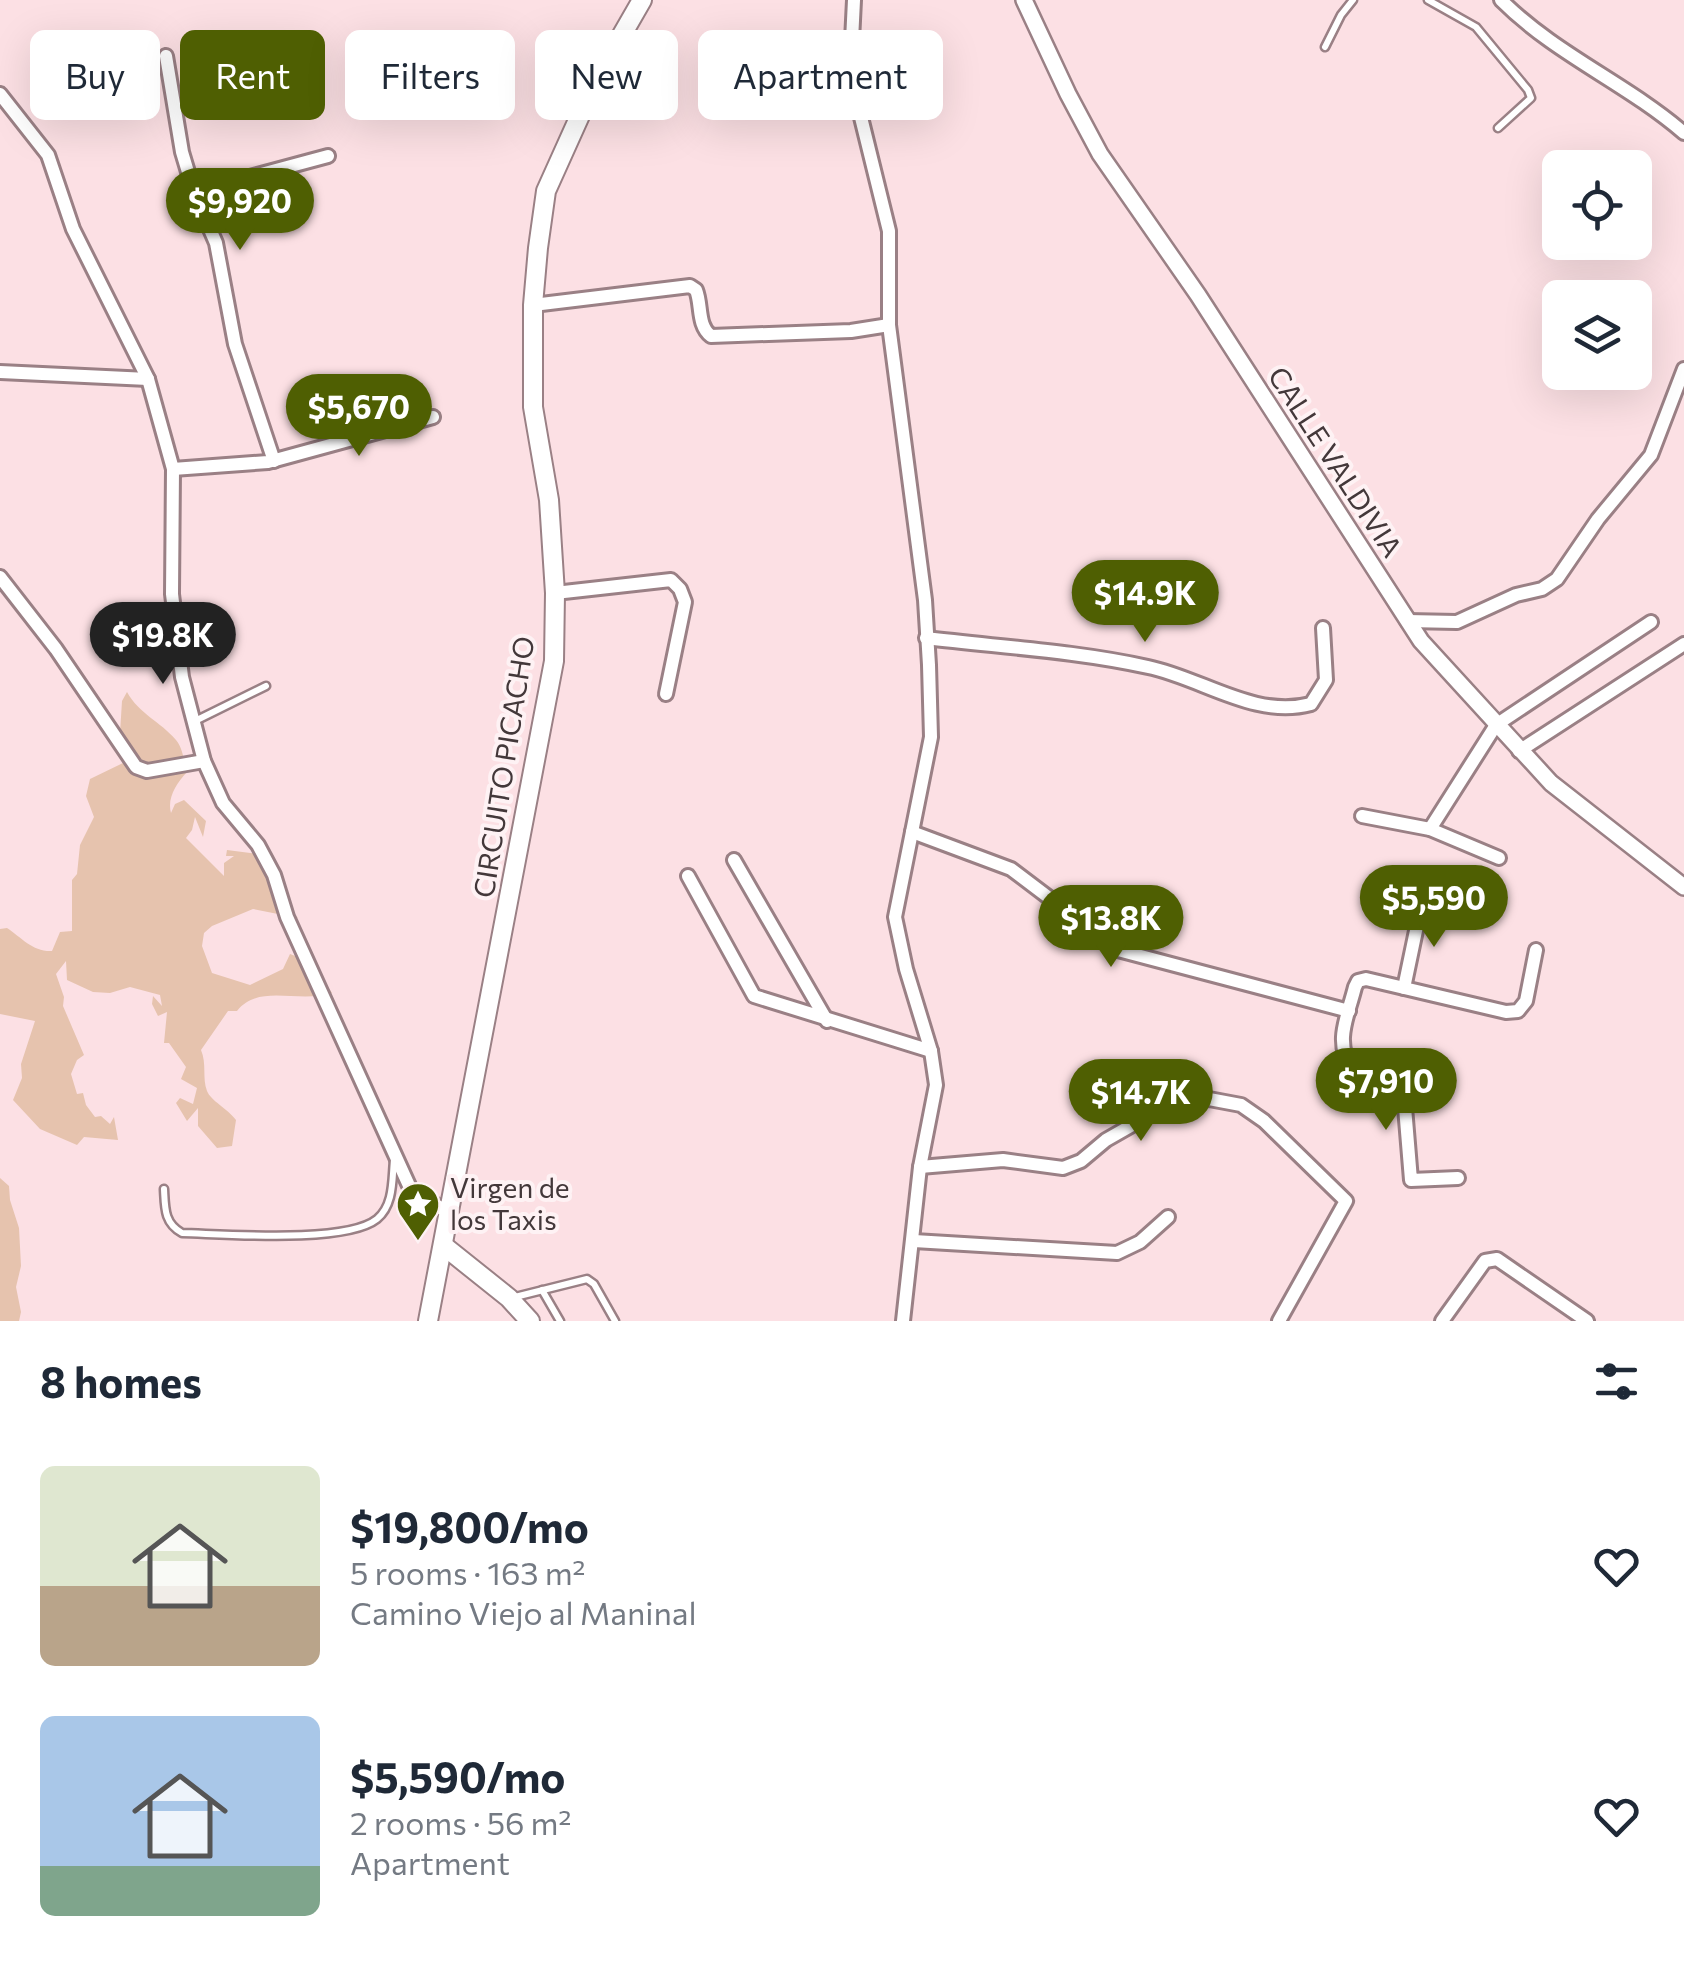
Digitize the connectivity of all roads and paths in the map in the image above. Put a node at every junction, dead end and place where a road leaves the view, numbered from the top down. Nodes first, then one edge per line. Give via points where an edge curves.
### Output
1 (854, 0) edge
2 (1024, 0) edge
3 (1354, 0) edge
4 (1428, 0) edge
5 (1501, 0) edge
6 (640, 1) edge
7 (1325, 47) dead end
8 (166, 56) dead end
9 (0, 94) edge
10 (1498, 128) dead end
11 (1684, 132) edge
12 (328, 156) dead end
13 (194, 192) junction
14 (532, 306) junction
15 (889, 325) junction
16 (1684, 368) edge
17 (0, 372) edge
18 (148, 379) junction
19 (433, 417) dead end
20 (274, 461) junction
21 (173, 469) junction
22 (0, 577) edge
23 (555, 593) junction
24 (1407, 621) junction
25 (1651, 622) dead end
26 (1323, 628) dead end
27 (926, 638) junction
28 (1684, 644) edge
29 (266, 686) dead end
30 (666, 694) dead end
31 (194, 722) junction
32 (1496, 725) junction
33 (1519, 751) junction
34 (204, 762) junction
35 (1362, 816) dead end
36 (1430, 830) junction
37 (912, 832) junction
38 (1499, 858) dead end
39 (734, 860) dead end
40 (688, 876) dead end
41 (1684, 887) edge
42 (1422, 902) dead end
43 (1536, 950) dead end
44 (1404, 988) junction
45 (1349, 1011) junction
46 (828, 1020) junction
47 (931, 1051) junction
48 (394, 1154) junction
49 (920, 1167) junction
50 (1458, 1178) dead end
51 (164, 1189) dead end
52 (449, 1213) junction
53 (1168, 1217) dead end
54 (914, 1241) junction
55 (444, 1246) junction
56 (542, 1290) junction
57 (510, 1298) junction
58 (426, 1320) edge
59 (1445, 1320) edge
60 (530, 1321) edge
61 (560, 1321) edge
62 (616, 1321) edge
63 (903, 1321) edge
64 (1279, 1321) edge
65 (1588, 1321) edge

1 - 15 street via 854,94 889,231
2 - 24 street, CALLE VALDIVIA via 1100,154
3 - 7 lane
4 - 10 lane via 1476,27 1528,90 1524,107
5 - 11 street via 1569,56
6 - 14 main road, CIRCUITO PICACHO via 546,191
8 - 13 street
9 - 18 street via 48,155 73,229
12 - 13 street
13 - 20 street via 216,243 235,344
14 - 15 street via 690,286 711,336
14 - 23 main road, CIRCUITO PICACHO via 533,407
15 - 27 street
16 - 24 street via 1651,455 1557,578 1457,622
17 - 18 street
18 - 21 street
19 - 20 street
20 - 21 street
21 - 31 street via 172,594
22 - 34 street via 136,767 147,772
23 - 30 street via 670,580 680,589 686,602
23 - 52 main road, CIRCUITO PICACHO via 554,661 539,750
24 - 32 street, CALLE VALDIVIA
25 - 32 street
26 - 27 street via 1326,680 1310,704 1294,708 1271,708 1150,667
27 - 37 street via 931,737
28 - 33 street
29 - 31 lane
31 - 34 street
32 - 33 street, CALLE VALDIVIA
32 - 36 street
33 - 41 street, CALLE VALDIVIA via 1563,794
34 - 48 street via 222,803 274,875
35 - 36 street
36 - 38 street
37 - 45 street via 1011,869 1118,950
37 - 47 street via 896,917
39 - 46 street
40 - 46 street via 754,996
42 - 44 street
43 - 44 street via 1526,1002 1518,1011
44 - 45 street via 1358,982
45 - 50 street via 1343,1055 1352,1071 1404,1083 1411,1180
46 - 47 street
47 - 49 street via 936,1086
48 - 51 lane via 390,1199 379,1218 358,1230 182,1233 166,1216
48 - 52 street via 411,1190
49 - 54 street
49 - 64 street via 1003,1160 1063,1168 1176,1100 1241,1105 1346,1202
52 - 55 main road, CIRCUITO PICACHO
53 - 54 street via 1117,1253
54 - 63 street
55 - 57 main road
55 - 58 main road, CIRCUITO PICACHO
56 - 57 lane
56 - 61 lane
56 - 62 lane via 587,1279
57 - 60 main road
59 - 65 street via 1484,1261 1497,1259

